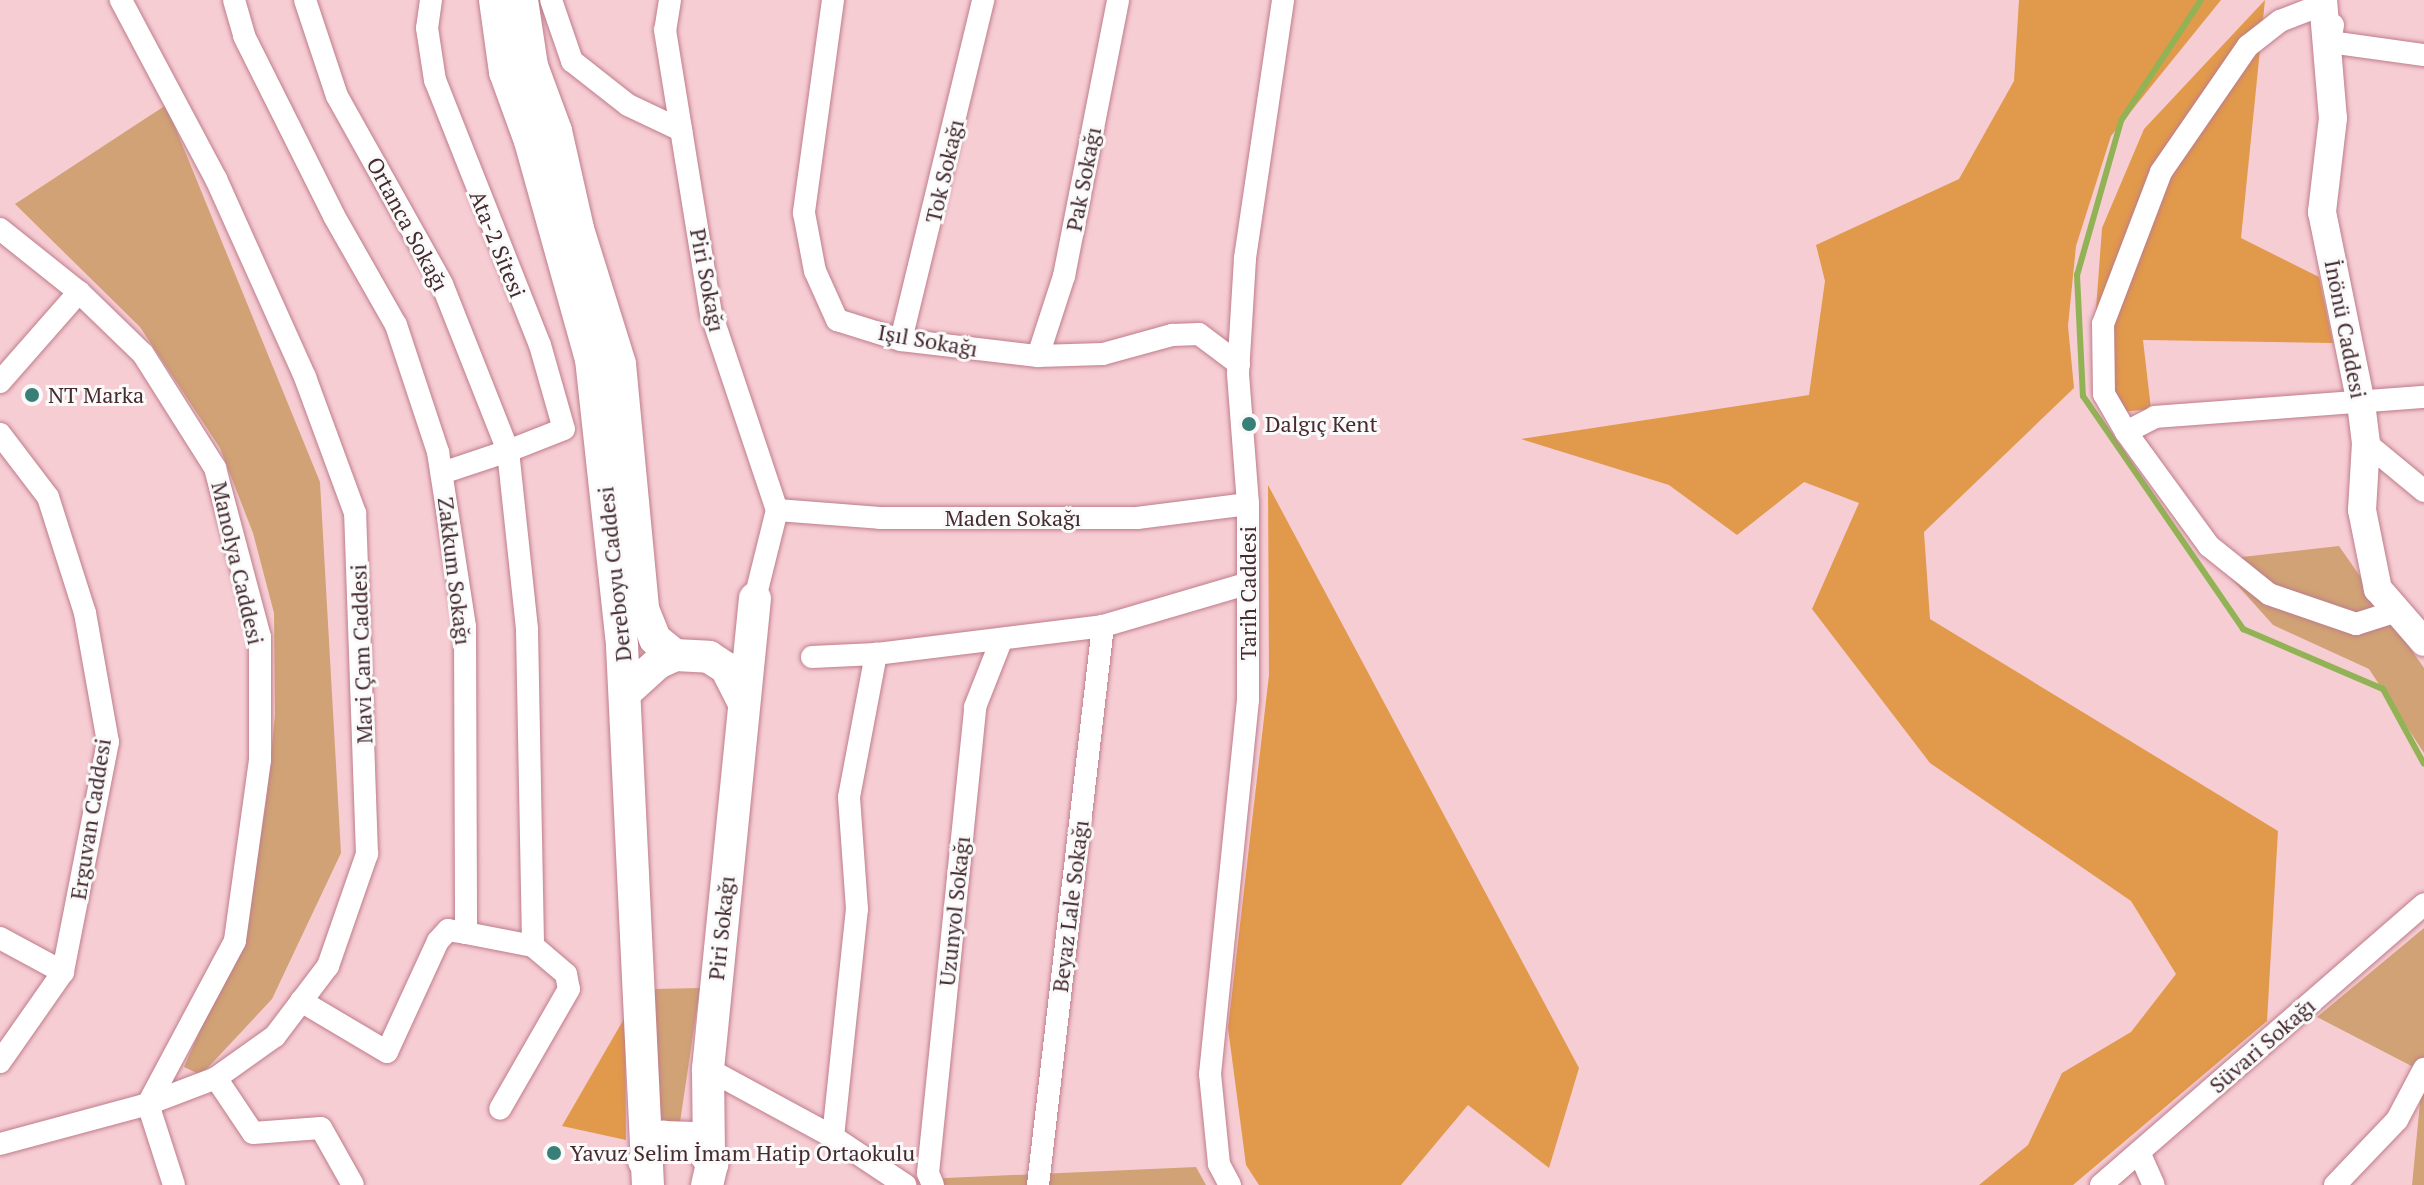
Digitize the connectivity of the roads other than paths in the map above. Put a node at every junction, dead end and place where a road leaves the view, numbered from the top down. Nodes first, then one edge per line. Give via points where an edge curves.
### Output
1 (121, 0) edge
2 (234, 0) edge
3 (305, 0) edge
4 (431, 0) edge
5 (495, 0) edge
6 (522, 0) edge
7 (551, 0) edge
8 (670, 0) edge
9 (833, 0) edge
10 (983, 0) edge
11 (1118, 0) edge
12 (1283, 0) edge
13 (2328, 1) edge
14 (2330, 42) junction
15 (2424, 55) edge
16 (681, 130) junction
17 (0, 229) edge
18 (79, 292) junction
19 (901, 340) junction
20 (1038, 356) junction
21 (1239, 364) junction
22 (0, 382) edge
23 (2424, 397) edge
24 (2361, 403) junction
25 (2126, 432) junction
26 (0, 434) edge
27 (2366, 443) junction
28 (508, 451) junction
29 (442, 473) junction
30 (2424, 491) edge
31 (1248, 504) junction
32 (777, 510) junction
33 (1246, 584) junction
34 (755, 598) junction
35 (2397, 611) junction
36 (1103, 626) junction
37 (1001, 641) junction
38 (2424, 642) edge
39 (876, 654) junction
40 (675, 655) junction
41 (709, 657) junction
42 (812, 657) dead end
43 (625, 693) junction
44 (744, 703) junction
45 (2424, 904) edge
46 (466, 933) junction
47 (0, 938) edge
48 (533, 946) junction
49 (63, 972) junction
50 (301, 1001) junction
51 (0, 1062) edge
52 (708, 1069) junction
53 (2424, 1069) edge
54 (216, 1078) junction
55 (148, 1104) junction
56 (500, 1109) dead end
57 (833, 1137) junction
58 (0, 1144) edge
59 (2139, 1152) junction
60 (712, 1172) edge
61 (644, 1176) edge
62 (174, 1185) edge
63 (353, 1185) edge
64 (905, 1185) edge
65 (933, 1185) edge
66 (1038, 1185) edge
67 (1230, 1185) edge
68 (2101, 1185) edge
69 (2154, 1185) edge
70 (2335, 1185) edge

1 - 50 street, Mavi Çam Caddesi via 222,193 305,377 355,513 367,854 328,966
2 - 29 street, Zakkum Sokağı via 251,50 334,216 396,325
3 - 28 street, Ortanca Sokağı via 337,96 442,284
4 - 28 street, Ata-2 Sitesi via 427,28 435,80 540,345 564,429
5 - 43 main road, Dereboyu Caddesi via 505,72 530,141 591,359
6 - 40 main road, Dereboyu Caddesi via 532,66 556,131 578,229 620,364 643,609 655,639
7 - 16 street via 572,61 628,105
8 - 16 street, Piri Sokağı via 665,30
9 - 19 street, Işıl Sokağı via 804,213 815,271 837,320
10 - 19 street, Tok Sokağı
11 - 20 street, Pak Sokağı via 1064,276
12 - 21 street, Tarih Caddesi via 1245,258
13 - 14 street, İnönü Caddesi
13 - 25 street via 2280,21 2248,46 2161,172 2103,324 2104,394
14 - 15 street
14 - 24 street, İnönü Caddesi via 2333,118 2322,212
16 - 32 street, Piri Sokağı via 711,313
17 - 18 street, Manolya Caddesi
18 - 22 street
18 - 55 street, Manolya Caddesi via 143,354 215,468 260,637 260,760 235,941
19 - 20 street, Işıl Sokağı
20 - 21 street, Işıl Sokağı via 1103,354 1172,335 1199,334
21 - 31 street, Tarih Caddesi
23 - 24 street
24 - 25 street via 2155,417
24 - 27 street, İnönü Caddesi
25 - 35 street via 2209,546 2269,594 2356,624
26 - 49 street, Erguvan Caddesi via 48,497 85,613 108,742
27 - 30 street
27 - 35 street, İnönü Caddesi via 2362,510 2378,589
28 - 29 street, Ata-2 Sitesi
28 - 48 street via 527,630
29 - 46 street, Zakkum Sokağı via 465,627
31 - 32 street, Maden Sokağı via 1137,518 880,518
31 - 33 street, Tarih Caddesi
32 - 34 street
33 - 36 street
33 - 67 street, Tarih Caddesi via 1248,700 1210,1074 1219,1164
34 - 41 main road via 742,626
34 - 44 main road, Piri Sokağı
35 - 38 street, İnönü Caddesi
36 - 37 street
36 - 66 street, Beyaz Lale Sokağı
37 - 39 street
37 - 65 street, Uzunyol Sokağı via 975,707 928,1173
39 - 42 street
39 - 57 street via 849,797 857,909
40 - 41 main road
40 - 43 main road
41 - 44 main road via 726,668
43 - 61 main road, Dereboyu Caddesi
44 - 52 main road, Piri Sokağı
45 - 59 street, Süvari Sokağı
46 - 48 street
46 - 50 street via 448,930 438,941 387,1052
47 - 49 street
48 - 56 street via 566,974 569,989
49 - 51 street, Erguvan Caddesi
50 - 54 street, Mavi Çam Caddesi via 275,1036
52 - 57 street
52 - 60 main road, Piri Sokağı
53 - 70 street via 2397,1120
54 - 55 street, Mavi Çam Caddesi
54 - 63 street via 253,1133 321,1128
55 - 58 street, Mavi Çam Caddesi
55 - 62 street
57 - 64 street
59 - 68 street, Süvari Sokağı
59 - 69 street
60 - 61 main road, Dereboyu Caddesi via 694,1138 673,1134 654,1143

